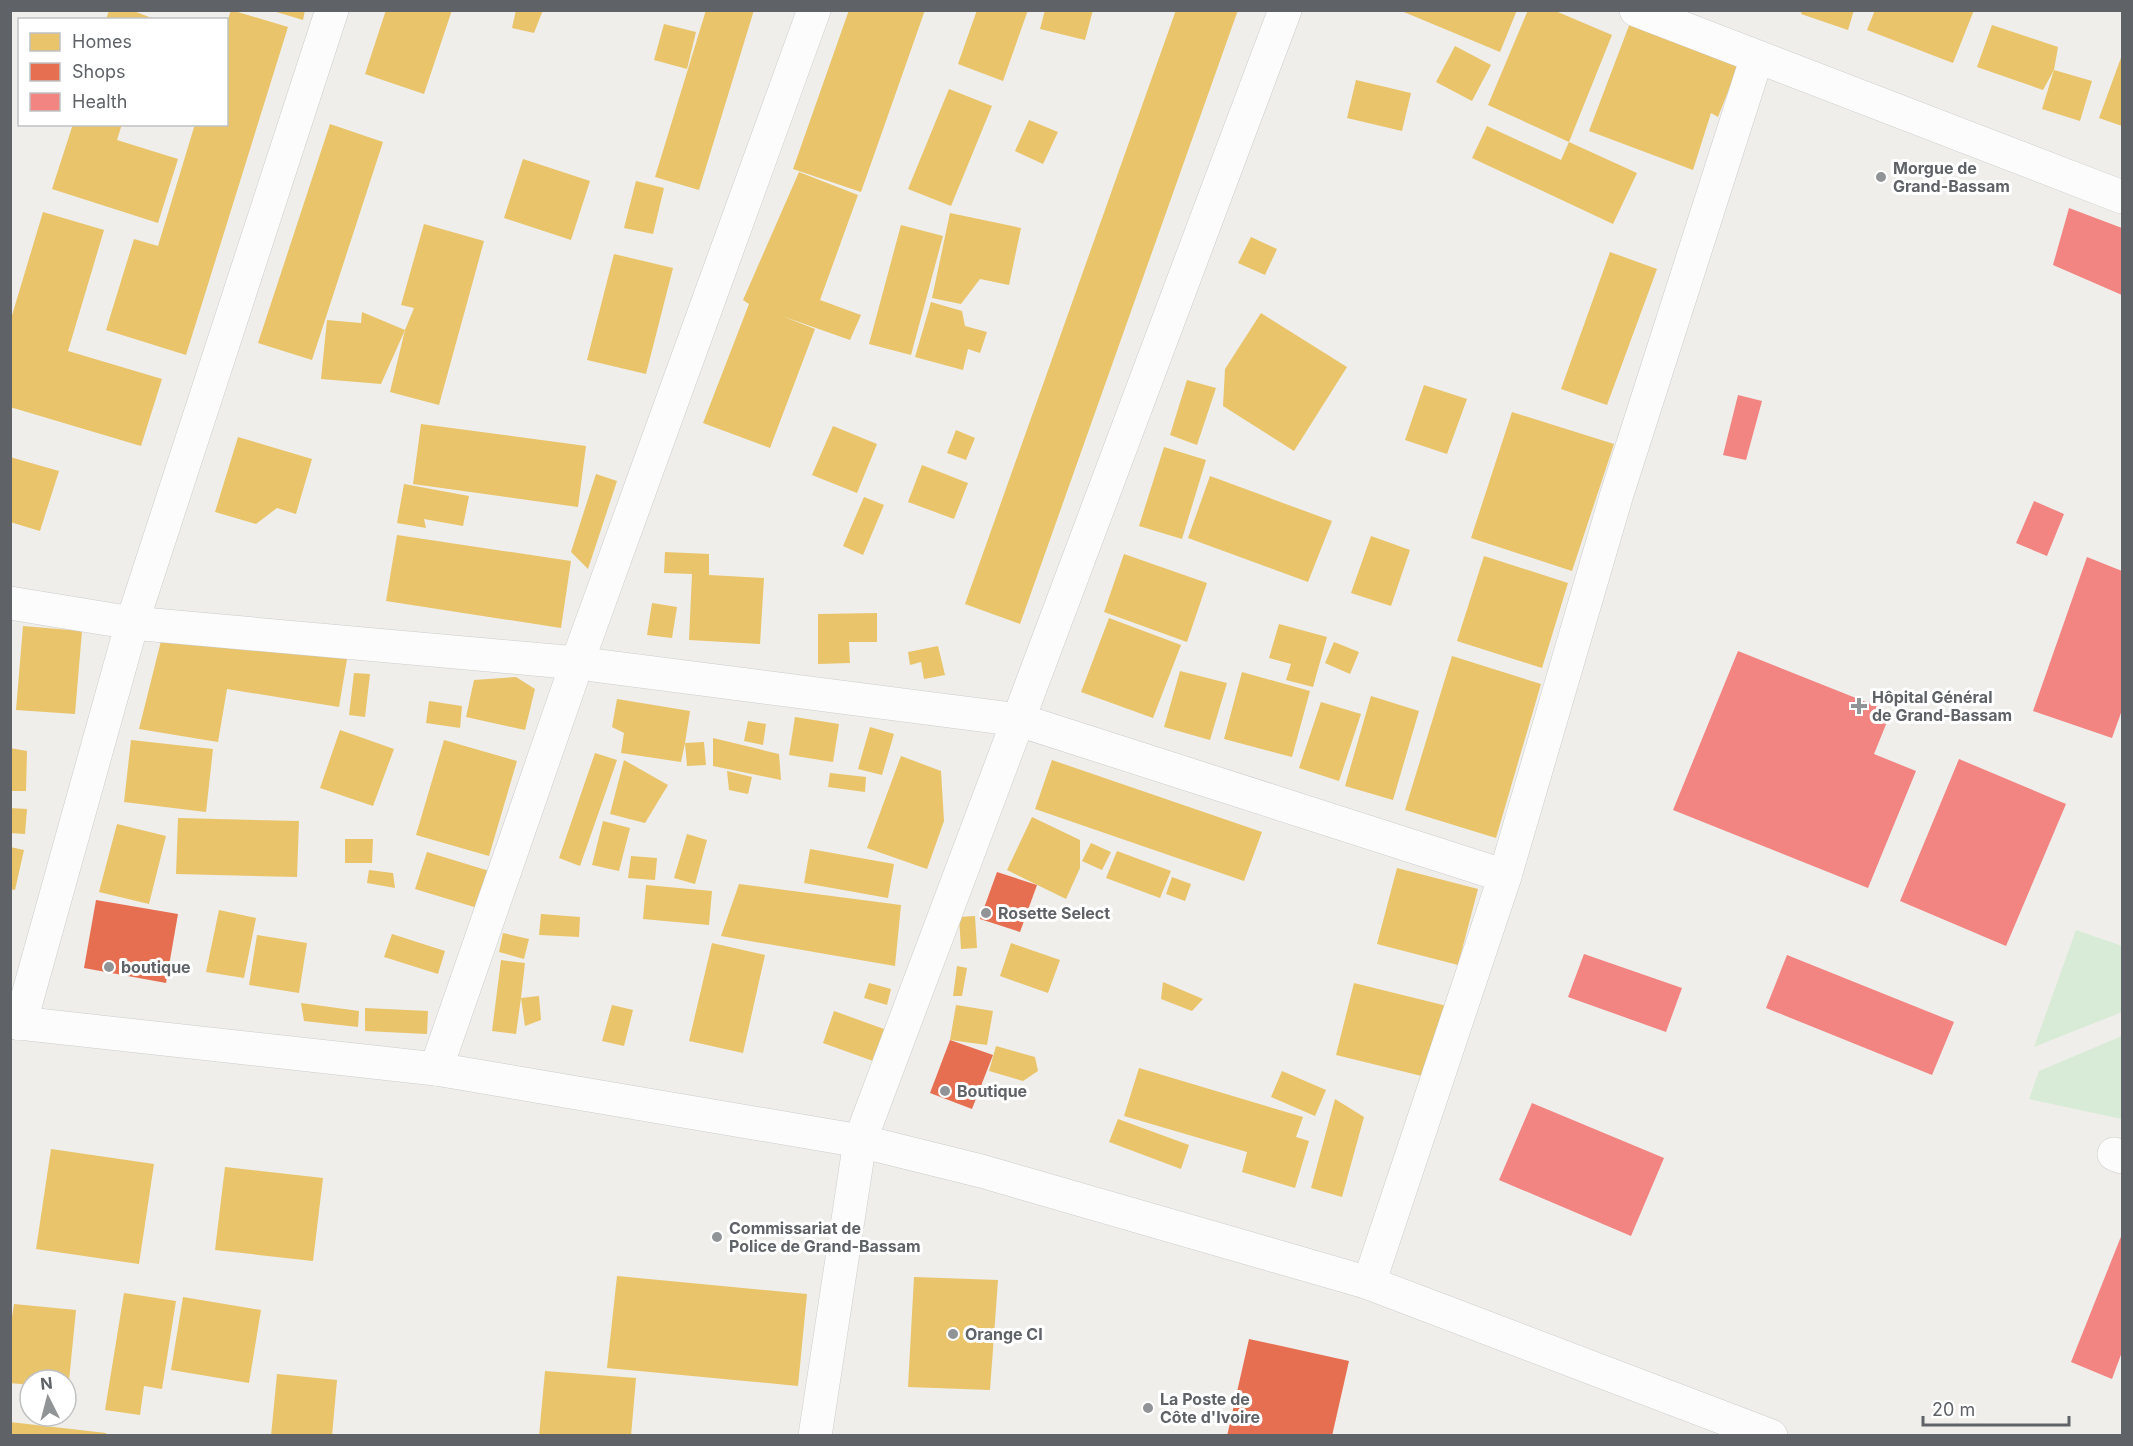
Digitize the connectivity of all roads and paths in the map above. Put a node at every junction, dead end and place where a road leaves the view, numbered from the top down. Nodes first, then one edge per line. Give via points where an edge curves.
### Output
1 (332, 10) edge
2 (814, 10) edge
3 (1285, 10) edge
4 (1635, 10) edge
5 (1757, 57) junction
6 (2122, 197) edge
7 (10, 603) edge
8 (132, 623) junction
9 (577, 663) junction
10 (1020, 720) junction
11 (1505, 876) junction
12 (15, 1023) edge
13 (436, 1070) junction
14 (860, 1141) junction
15 (1369, 1283) junction
16 (1722, 1427) edge
17 (815, 1436) edge
18 (1771, 1436) edge

1 - 8 street
2 - 9 street
3 - 10 street
4 - 5 street
5 - 6 street
5 - 11 street via 1616,496
7 - 8 street
8 - 9 street
8 - 12 street
9 - 10 street
9 - 13 street
10 - 11 street
10 - 14 street
11 - 15 street
12 - 13 street
13 - 14 street
14 - 15 street via 981,1171
14 - 17 street
15 - 16 street
16 - 18 street

